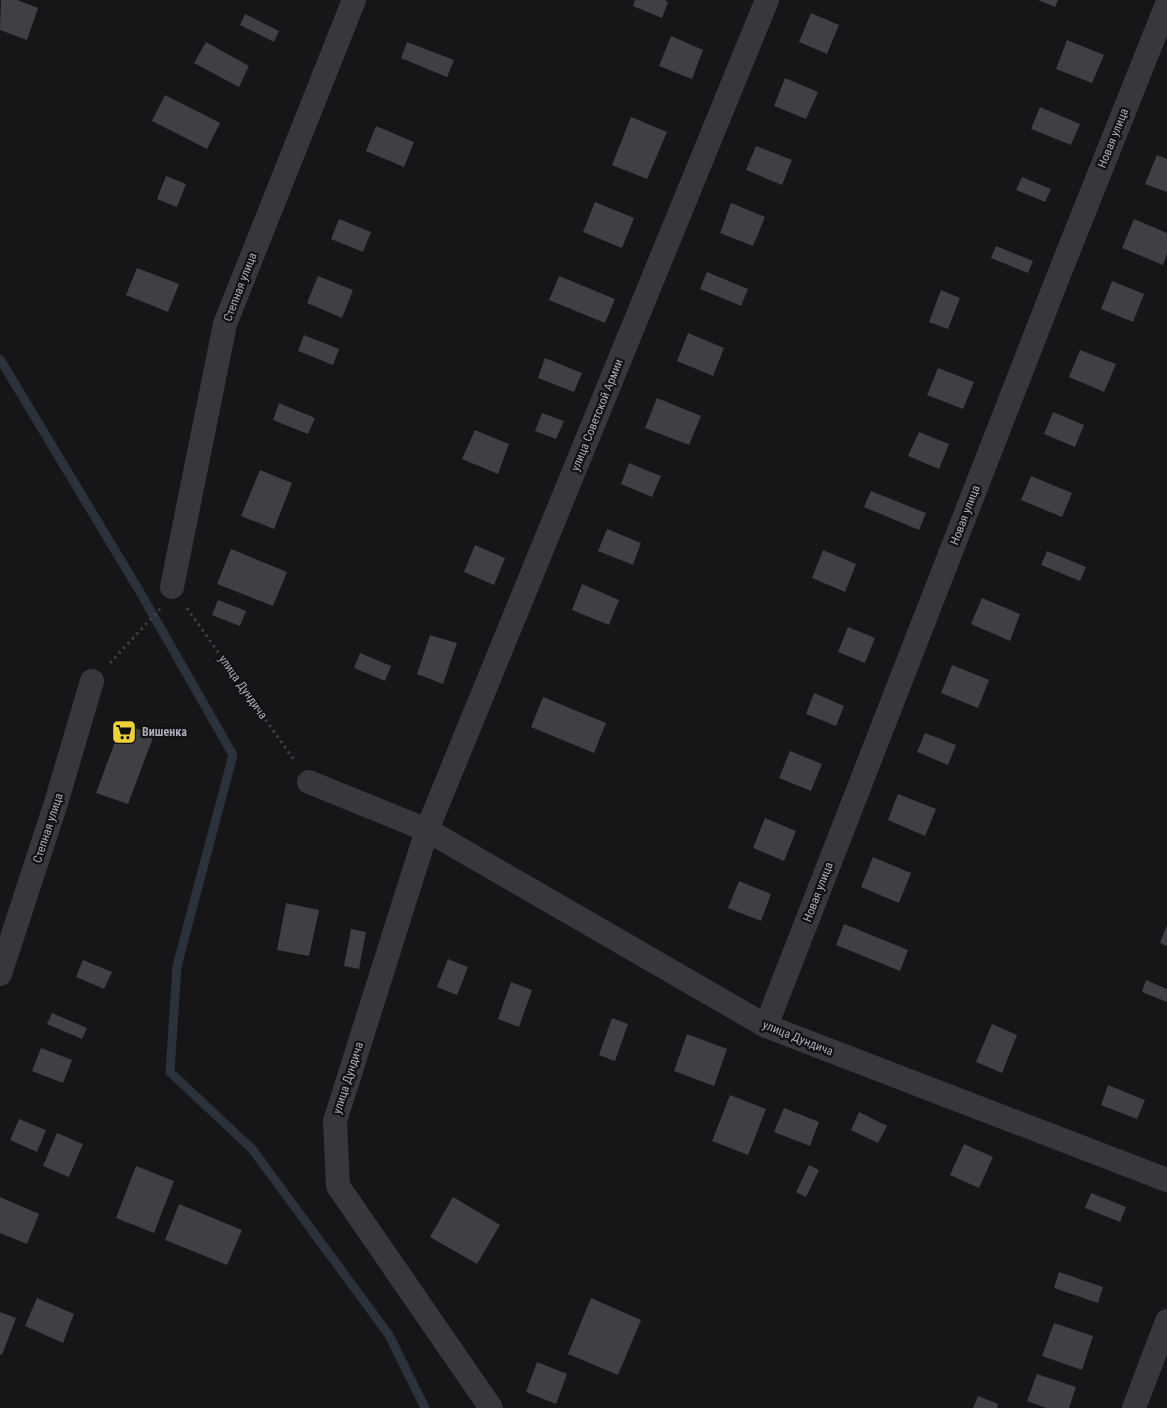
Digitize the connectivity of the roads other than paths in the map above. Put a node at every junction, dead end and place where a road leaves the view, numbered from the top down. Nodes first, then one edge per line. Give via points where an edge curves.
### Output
1 (354, 0) edge
2 (767, 0) edge
3 (1167, 4) edge
4 (168, 596) road end
5 (92, 682) road end
6 (310, 782) road end
7 (427, 830) junction
8 (0, 974) edge
9 (766, 1026) junction
10 (1167, 1180) edge
11 (1167, 1322) edge
12 (491, 1408) edge
13 (1134, 1408) edge

1 - 4 street, Степная улица via 225,324
2 - 7 street, улица Советской Армии
3 - 9 street, Новая улица
5 - 8 street, Степная улица
6 - 7 street, улица Дундича
7 - 9 street, улица Дундича
7 - 12 street, улица Дундича via 335,1121 338,1186
9 - 10 street, улица Дундича
11 - 13 street

